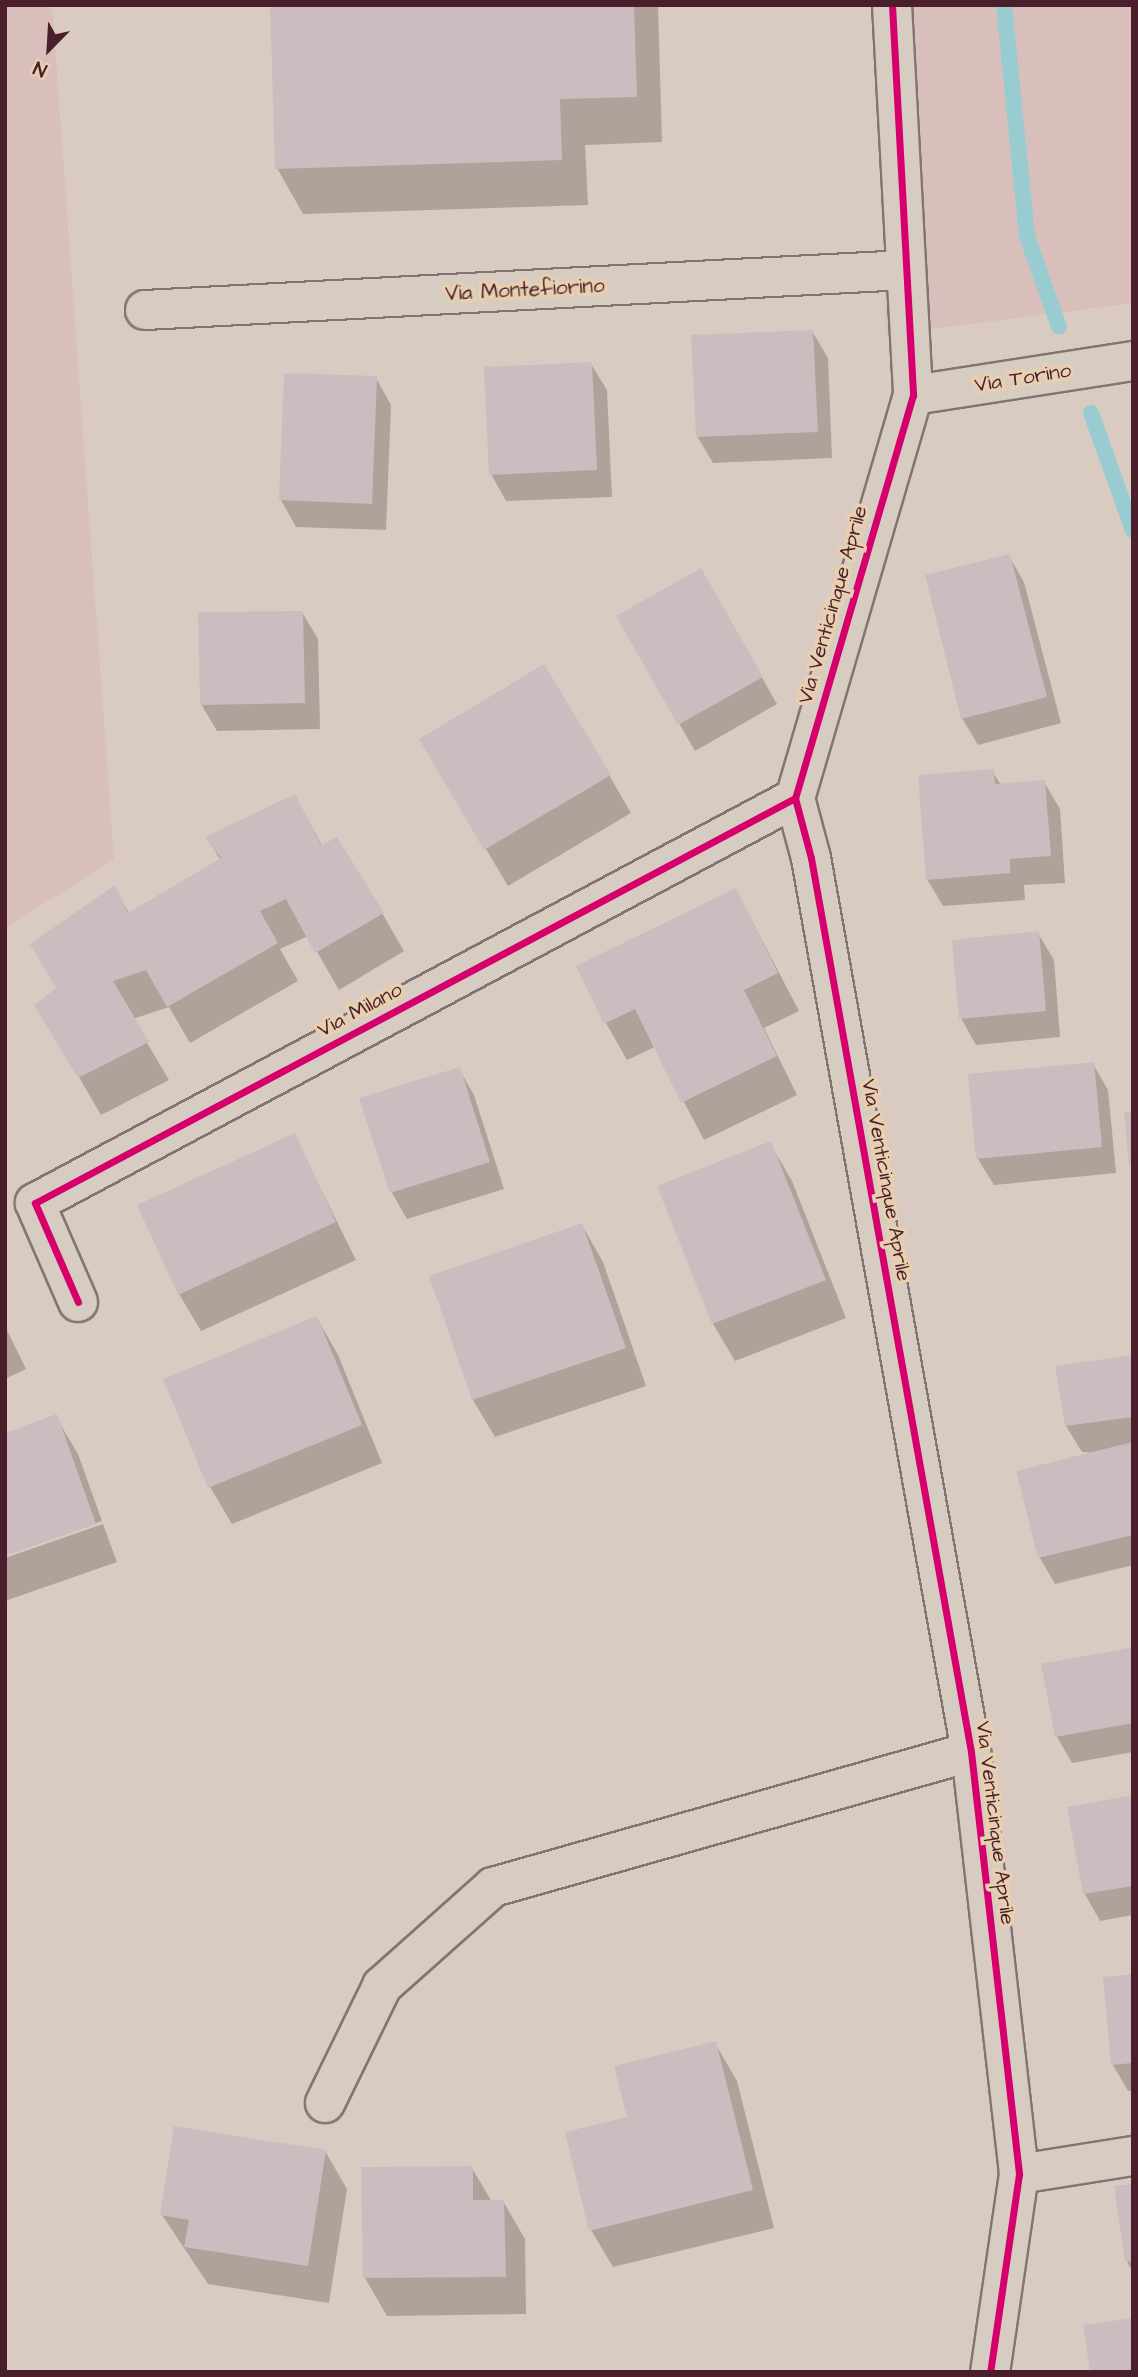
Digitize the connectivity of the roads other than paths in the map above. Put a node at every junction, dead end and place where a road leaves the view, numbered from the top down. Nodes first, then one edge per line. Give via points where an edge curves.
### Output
1 (892, 5) edge
2 (906, 270) junction
3 (145, 310) dead end
4 (1133, 361) edge
5 (913, 395) junction
6 (795, 798) junction
7 (78, 1302) dead end
8 (971, 1752) junction
9 (325, 2103) dead end
10 (1133, 2156) edge
11 (1019, 2174) junction
12 (990, 2372) edge

1 - 2 street, Via Venticinque Aprile
2 - 3 street, Via Montefiorino
2 - 5 street, Via Venticinque Aprile
4 - 5 street, Via Torino
5 - 6 street, Via Venticinque Aprile
6 - 7 street, Via Milano via 35,1203
6 - 8 street, Via Venticinque Aprile via 811,858
8 - 9 street via 493,1887 382,1986
8 - 11 street, Via Venticinque Aprile
10 - 11 street
11 - 12 street, Via Venticinque Aprile

